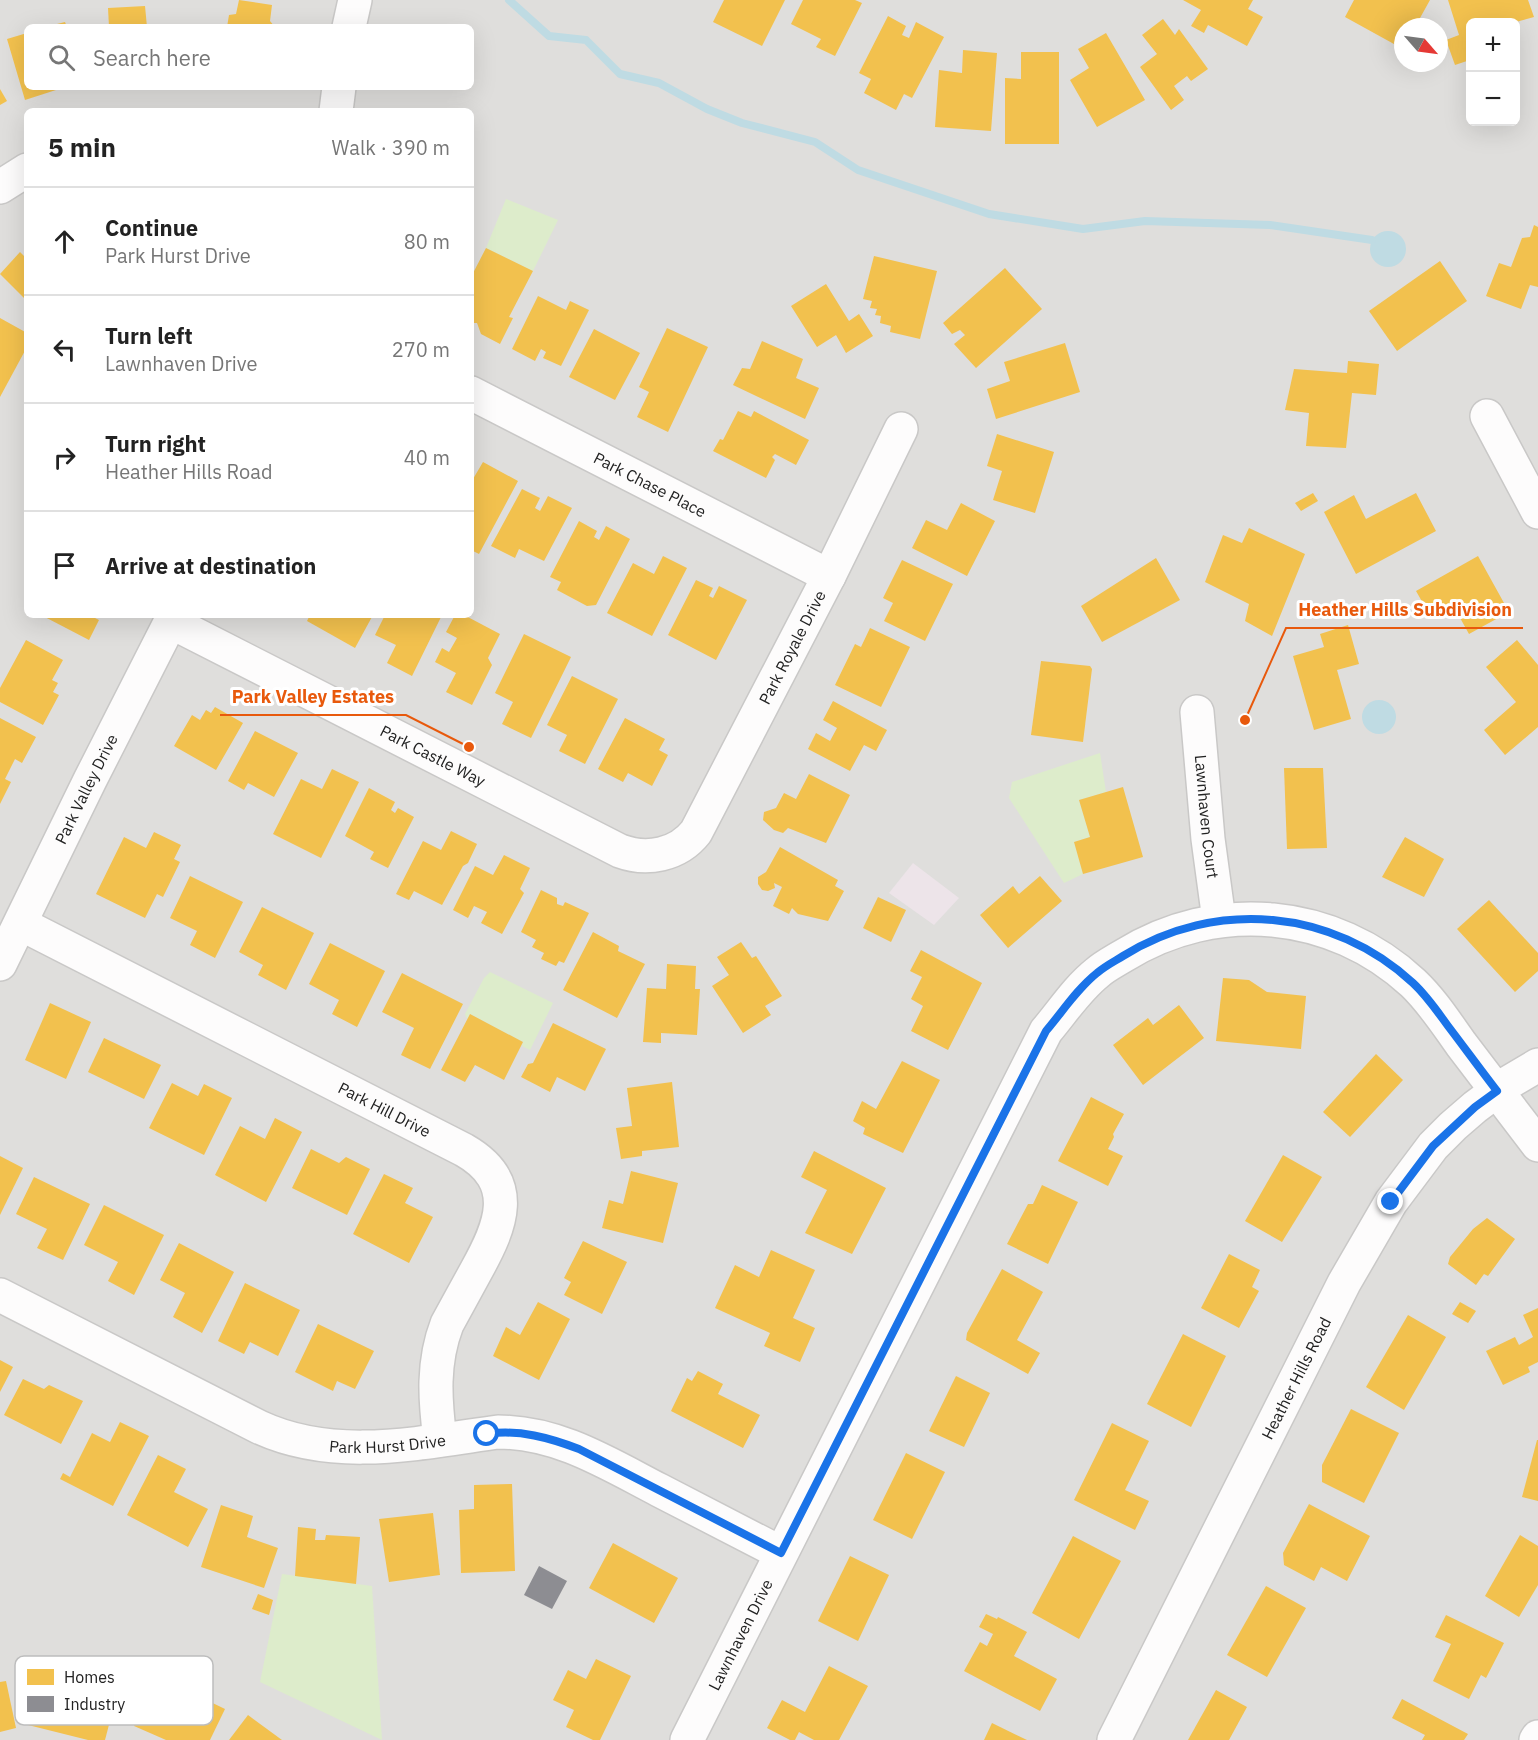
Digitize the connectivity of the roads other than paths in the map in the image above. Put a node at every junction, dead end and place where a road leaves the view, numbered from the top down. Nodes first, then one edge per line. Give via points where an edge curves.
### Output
1 (355, 0) edge
2 (350, 24) edge
3 (339, 90) edge
4 (336, 108) edge
5 (24, 172) edge
6 (0, 187) edge
7 (474, 395) edge
8 (1487, 416) dead end
9 (901, 429) dead end
10 (1538, 512) edge
11 (829, 576) junction
12 (172, 619) edge
13 (1197, 712) dead end
14 (668, 852) joint
15 (1219, 920) junction
16 (21, 924) junction
17 (0, 964) edge
18 (1538, 1065) edge
19 (1497, 1091) junction
20 (1538, 1146) edge
21 (0, 1295) edge
22 (440, 1440) junction
23 (781, 1553) junction
24 (687, 1740) edge
25 (1114, 1740) edge

1 - 2 street
3 - 4 street
5 - 6 street
7 - 11 street, Park Chase Place
8 - 10 street
9 - 11 street, Park Royale Drive
11 - 14 street, Park Royale Drive via 696,832 690,840
12 - 14 street, Park Castle Way via 620,851 647,856
12 - 16 street, Park Valley Drive
13 - 15 street, Lawnhaven Court
15 - 19 street, Lawnhaven Drive via 1245,918 1309,926 1371,952 1422,992
15 - 23 street, Lawnhaven Drive via 1192,925 1143,943 1098,971 1046,1031
16 - 17 street, Park Valley Drive
16 - 22 street, Park Hill Drive via 482,1162 498,1188 500,1219 494,1239 441,1339 435,1400
18 - 19 street, Heather Hills Road
19 - 20 street, Lawnhaven Drive
19 - 25 street, Heather Hills Road via 1433,1146 1385,1212 1344,1283
21 - 22 street, Park Hurst Drive via 281,1436 315,1445 350,1448
22 - 23 street, Park Hurst Drive via 509,1432 557,1440
23 - 24 street, Lawnhaven Drive

